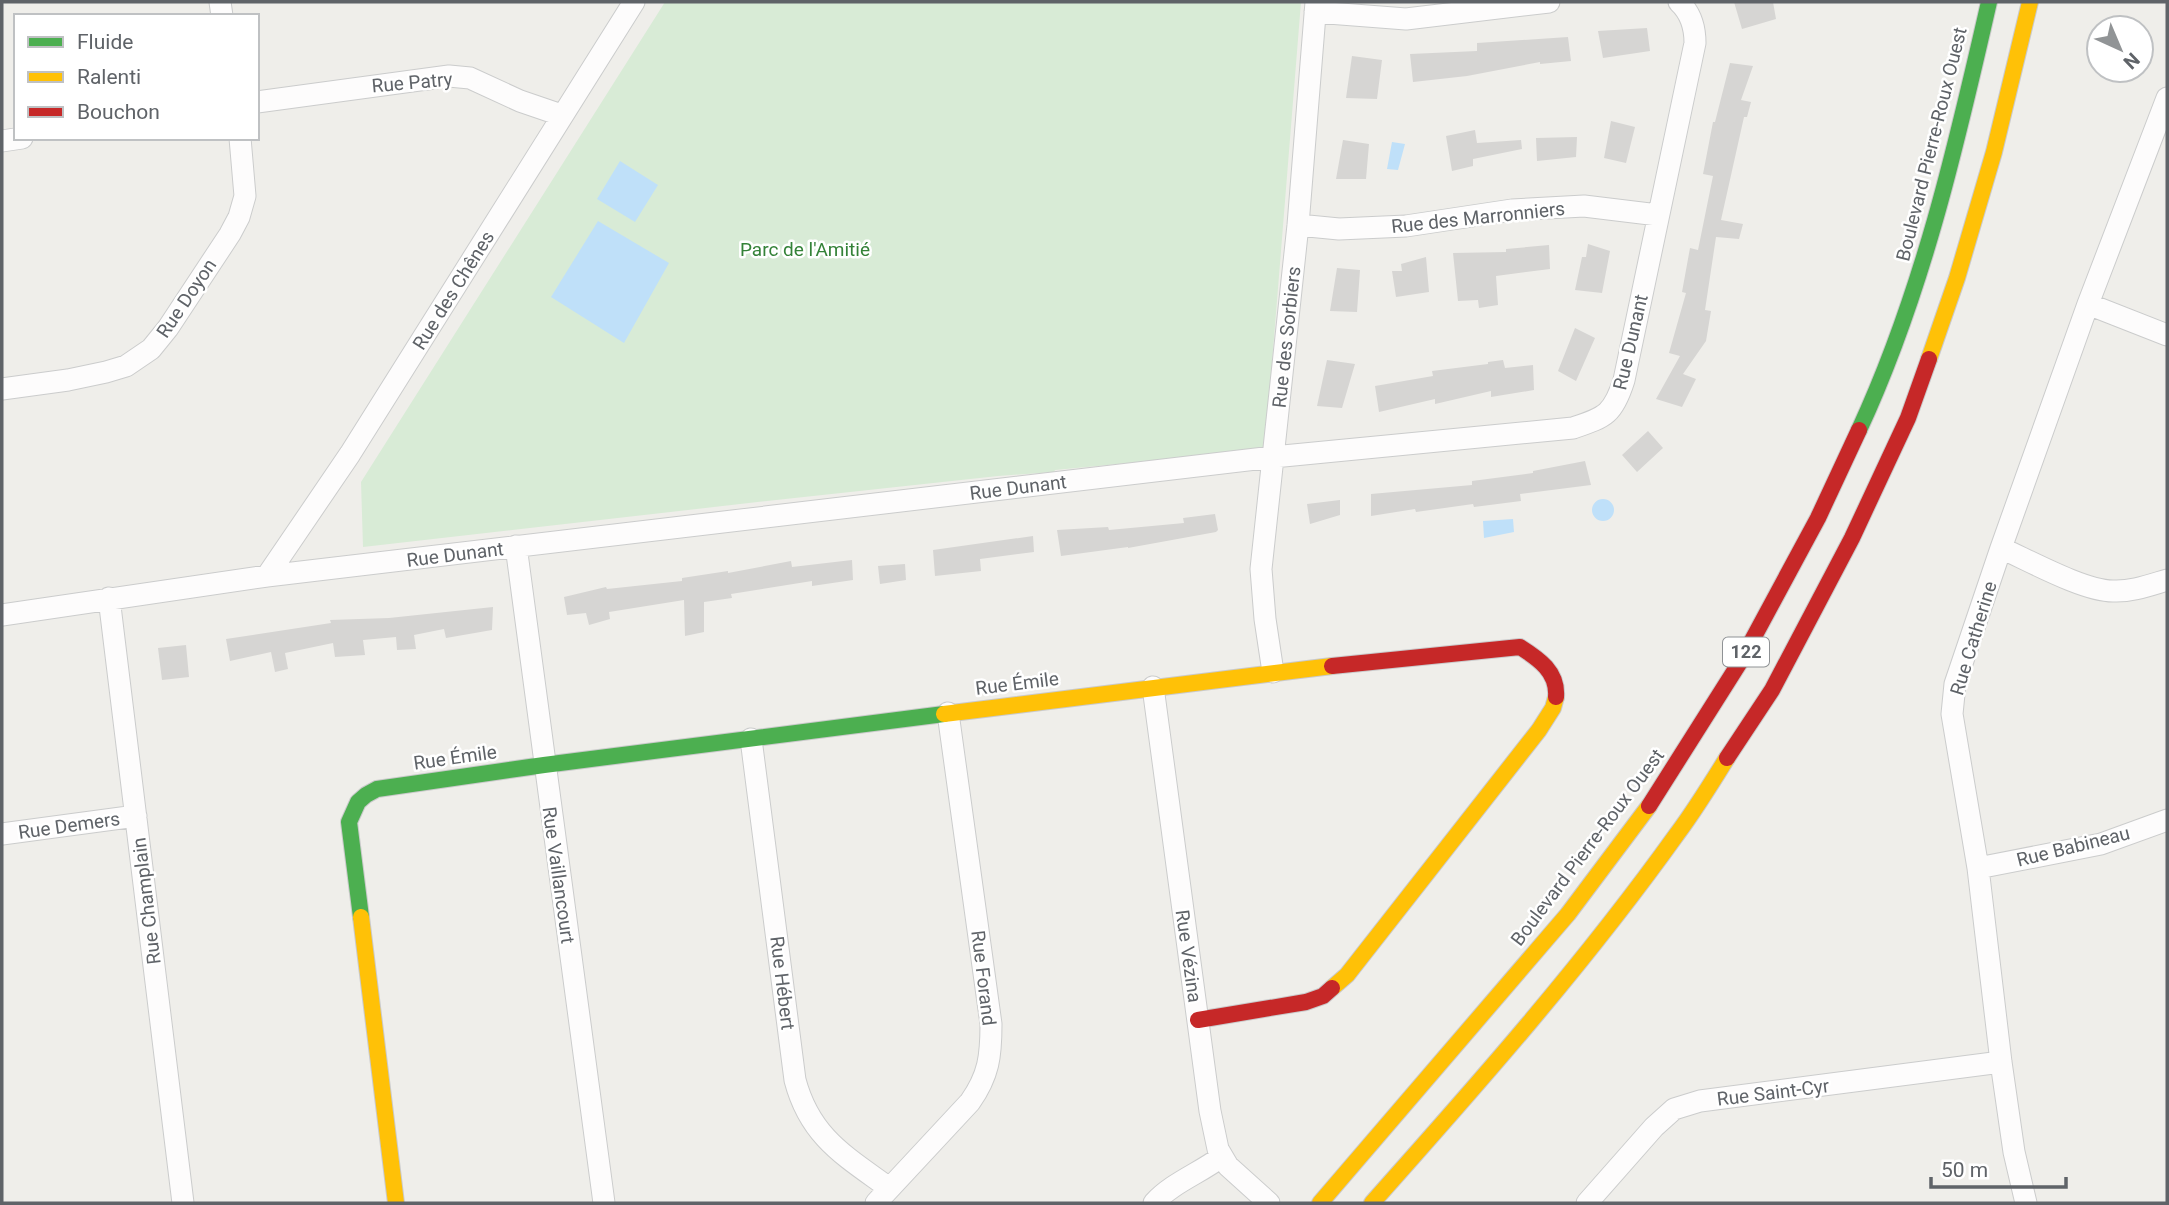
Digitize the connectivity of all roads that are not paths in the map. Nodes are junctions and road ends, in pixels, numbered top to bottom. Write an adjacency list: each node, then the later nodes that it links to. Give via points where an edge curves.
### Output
1 (634, 2): 9 (street, Rue des Chênes)
2 (1549, 2): 6 (street, via 1406,19)
3 (1679, 2): 11 (street, Rue Dunant, via 1695,28 1695,43)
4 (1989, 2): 41 (main road, Boulevard Pierre-Roux Ouest / 122, via 1959,135 1920,272 1870,406 1824,506 1742,659 1655,798 1568,914)
5 (2030, 2): 42 (main road, 122, via 1991,164 1908,418 1852,538 1772,690 1679,832 1601,935)
6 (1316, 7): 12 (street, Rue des Sorbiers)
7 (2167, 98): 13 (street, Rue Catherine)
8 (259, 102): 9 (street, Rue Patry, via 449,76 470,78)
9 (561, 116): 19 (street, Rue des Chênes, via 350,454)
10 (240, 140): 15 (street, Rue Doyon, via 245,196 239,217 151,349 127,366 106,372)
11 (1658, 215): 12 (street, Rue des Marronniers, via 1584,206 1512,210 1406,226 1339,229); 16 (street, Rue Dunant, via 1623,380 1612,407 1601,418 1573,428)
12 (1297, 225): 16 (street, Rue des Sorbiers)
13 (2088, 304): 14 (street); 18 (street, Rue Catherine)
14 (2167, 335)
15 (2, 389)
16 (1273, 457): 17 (street, Rue Dunant); 23 (street, Rue des Sorbiers, via 1261,569)
17 (516, 546): 19 (street, Rue Dunant); 27 (street, Rue Vaillancourt)
18 (2001, 548): 20 (street, via 2092,589 2114,592); 31 (street, Rue Catherine, via 1955,684 1952,714)
19 (267, 576): 21 (street, Rue Dunant)
20 (2167, 580)
21 (109, 598): 22 (street, Rue Dunant); 28 (street, Rue Champlain)
22 (2, 615)
23 (1273, 672): 24 (main road, Rue Émile); 32 (main road, Rue Émile, via 1520,647 1550,670 1556,702 1531,741 1334,988 1291,1006)
24 (1153, 687): 25 (main road, Rue Émile); 32 (street, Rue Vézina)
25 (948, 713): 26 (main road, Rue Émile); 35 (street, Rue Forand, via 991,1024 991,1054 980,1088 970,1102)
26 (751, 739): 27 (main road, Rue Émile); 35 (street, Rue Hébert, via 799,1096 830,1145)
27 (544, 765): 37 (main road, Rue Émile, via 377,789 354,805 349,822); 38 (street, Rue Vaillancourt)
28 (136, 816): 30 (street, Rue Demers); 36 (street, Rue Champlain)
29 (2167, 820): 31 (street, Rue Babineau, via 2101,844)
30 (2, 834)
31 (1978, 868): 33 (street, Rue Catherine)
32 (1198, 1020): 34 (street, Rue Vézina, via 1210,1111)
33 (2001, 1062): 43 (street, Rue Saint-Cyr, via 1700,1101 1674,1109); 44 (street, Rue Catherine)
34 (1222, 1157): 39 (street); 40 (street, Rue Vézina)
35 (883, 1196)
36 (183, 1203)
37 (396, 1203)
38 (604, 1203)
39 (1154, 1203)
40 (1269, 1203)
41 (1320, 1203)
42 (1372, 1203)
43 (1587, 1203)
44 (2026, 1203)

